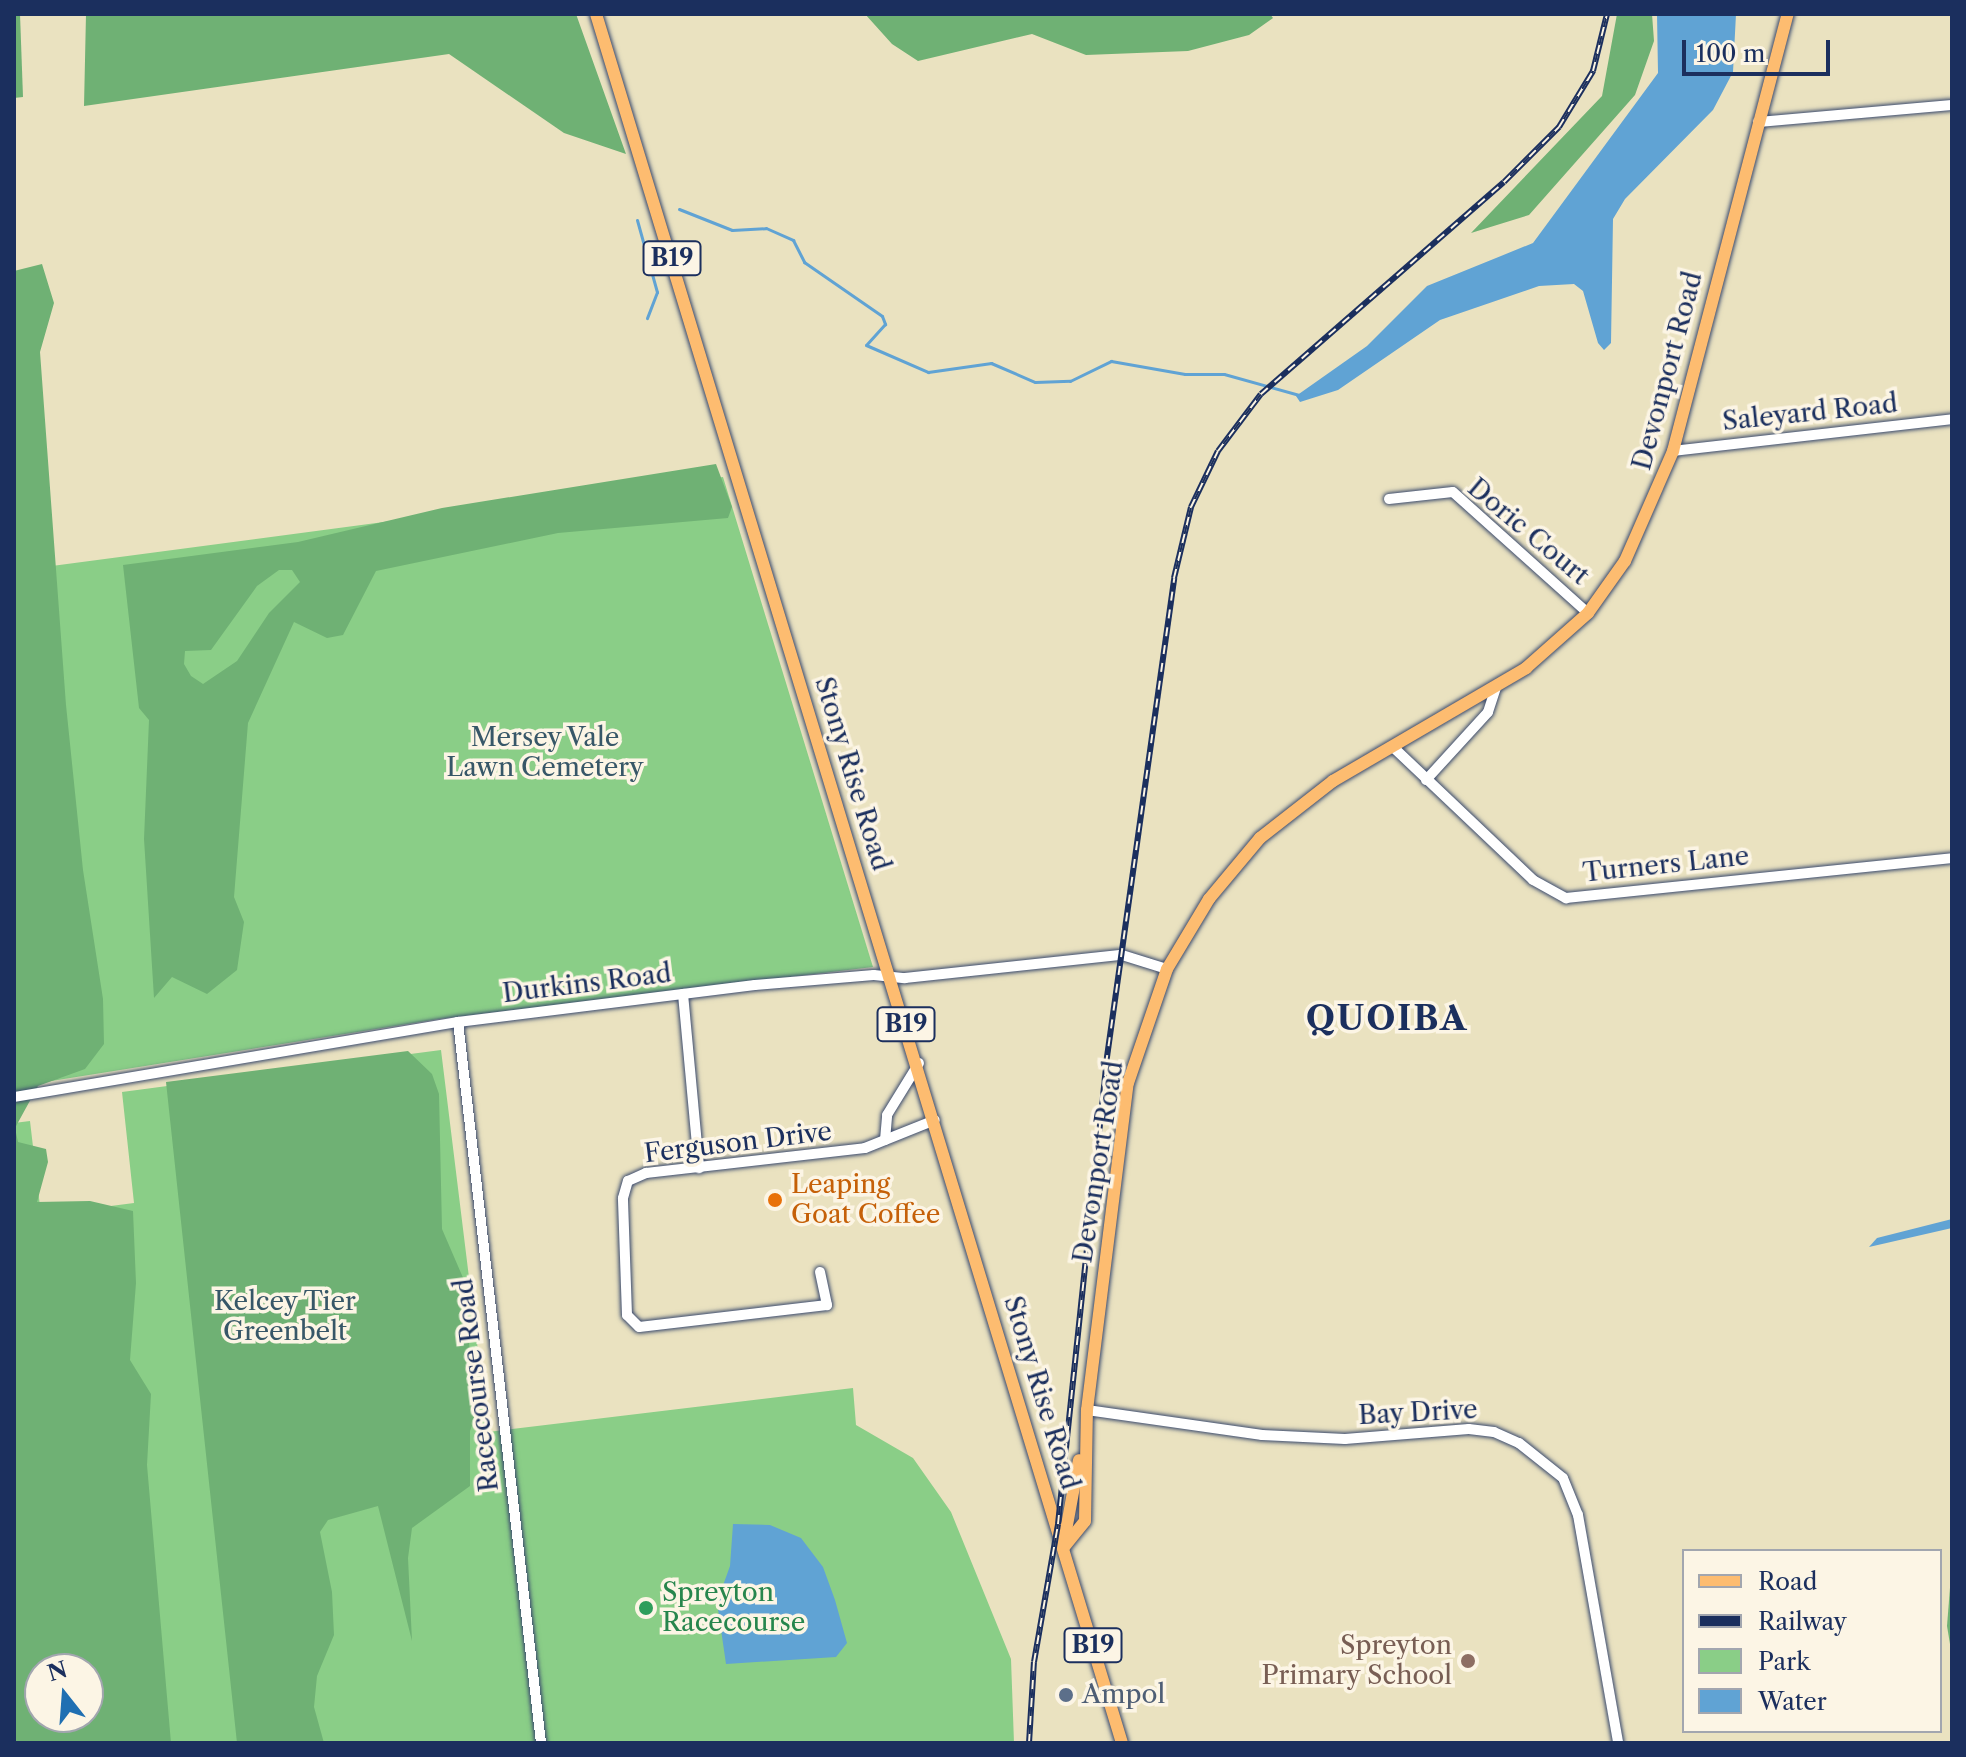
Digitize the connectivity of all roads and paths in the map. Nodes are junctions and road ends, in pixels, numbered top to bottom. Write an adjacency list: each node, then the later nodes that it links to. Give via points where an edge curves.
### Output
1 (596, 14): 14 (main road, Stony Rise Road / B19)
2 (1788, 14): 4 (main road, Devonport Road)
3 (1952, 105): 4 (street)
4 (1758, 122): 6 (main road, Devonport Road)
5 (1952, 419): 6 (street, Saleyard Road)
6 (1673, 451): 8 (main road, Devonport Road, via 1625,561)
7 (1389, 499): 8 (street, Doric Court, via 1453,492)
8 (1588, 613): 9 (main road, Devonport Road)
9 (1497, 685): 10 (main road, Devonport Road); 11 (street, Devonport Road, via 1488,712)
10 (1393, 747): 11 (street, Turners Lane); 13 (main road, Devonport Road, via 1333,781 1260,838 1209,899)
11 (1426, 780): 12 (street, Turners Lane, via 1533,880 1566,898)
12 (1952, 858)
13 (1167, 969): 14 (street, Durkins Road, via 1122,955); 23 (main road, Devonport Road, via 1128,1083)
14 (890, 978): 15 (street, Durkins Road, via 874,975); 17 (main road, Stony Rise Road / B19)
15 (683, 994): 16 (street, Durkins Road); 21 (street)
16 (458, 1022): 18 (street, Durkins Road); 25 (street, Racecourse Road)
17 (919, 1063): 19 (main road, Stony Rise Road / B19); 20 (street, via 887,1115)
18 (14, 1097)
19 (935, 1120): 20 (street, Ferguson Drive); 24 (main road, Stony Rise Road / B19)
20 (885, 1140): 21 (street, Ferguson Drive, via 839,1152)
21 (699, 1168): 22 (street, Ferguson Drive, via 646,1173 628,1181 623,1198 627,1315 639,1327 827,1305)
22 (820, 1272)
23 (1087, 1410): 24 (main road, Devonport Road, via 1085,1521); 27 (street, Bay Drive, via 1262,1435 1345,1439 1469,1429 1519,1443 1563,1478 1578,1515)
24 (1064, 1547): 26 (main road, B19)
25 (541, 1743)
26 (1122, 1743)
27 (1618, 1743)

